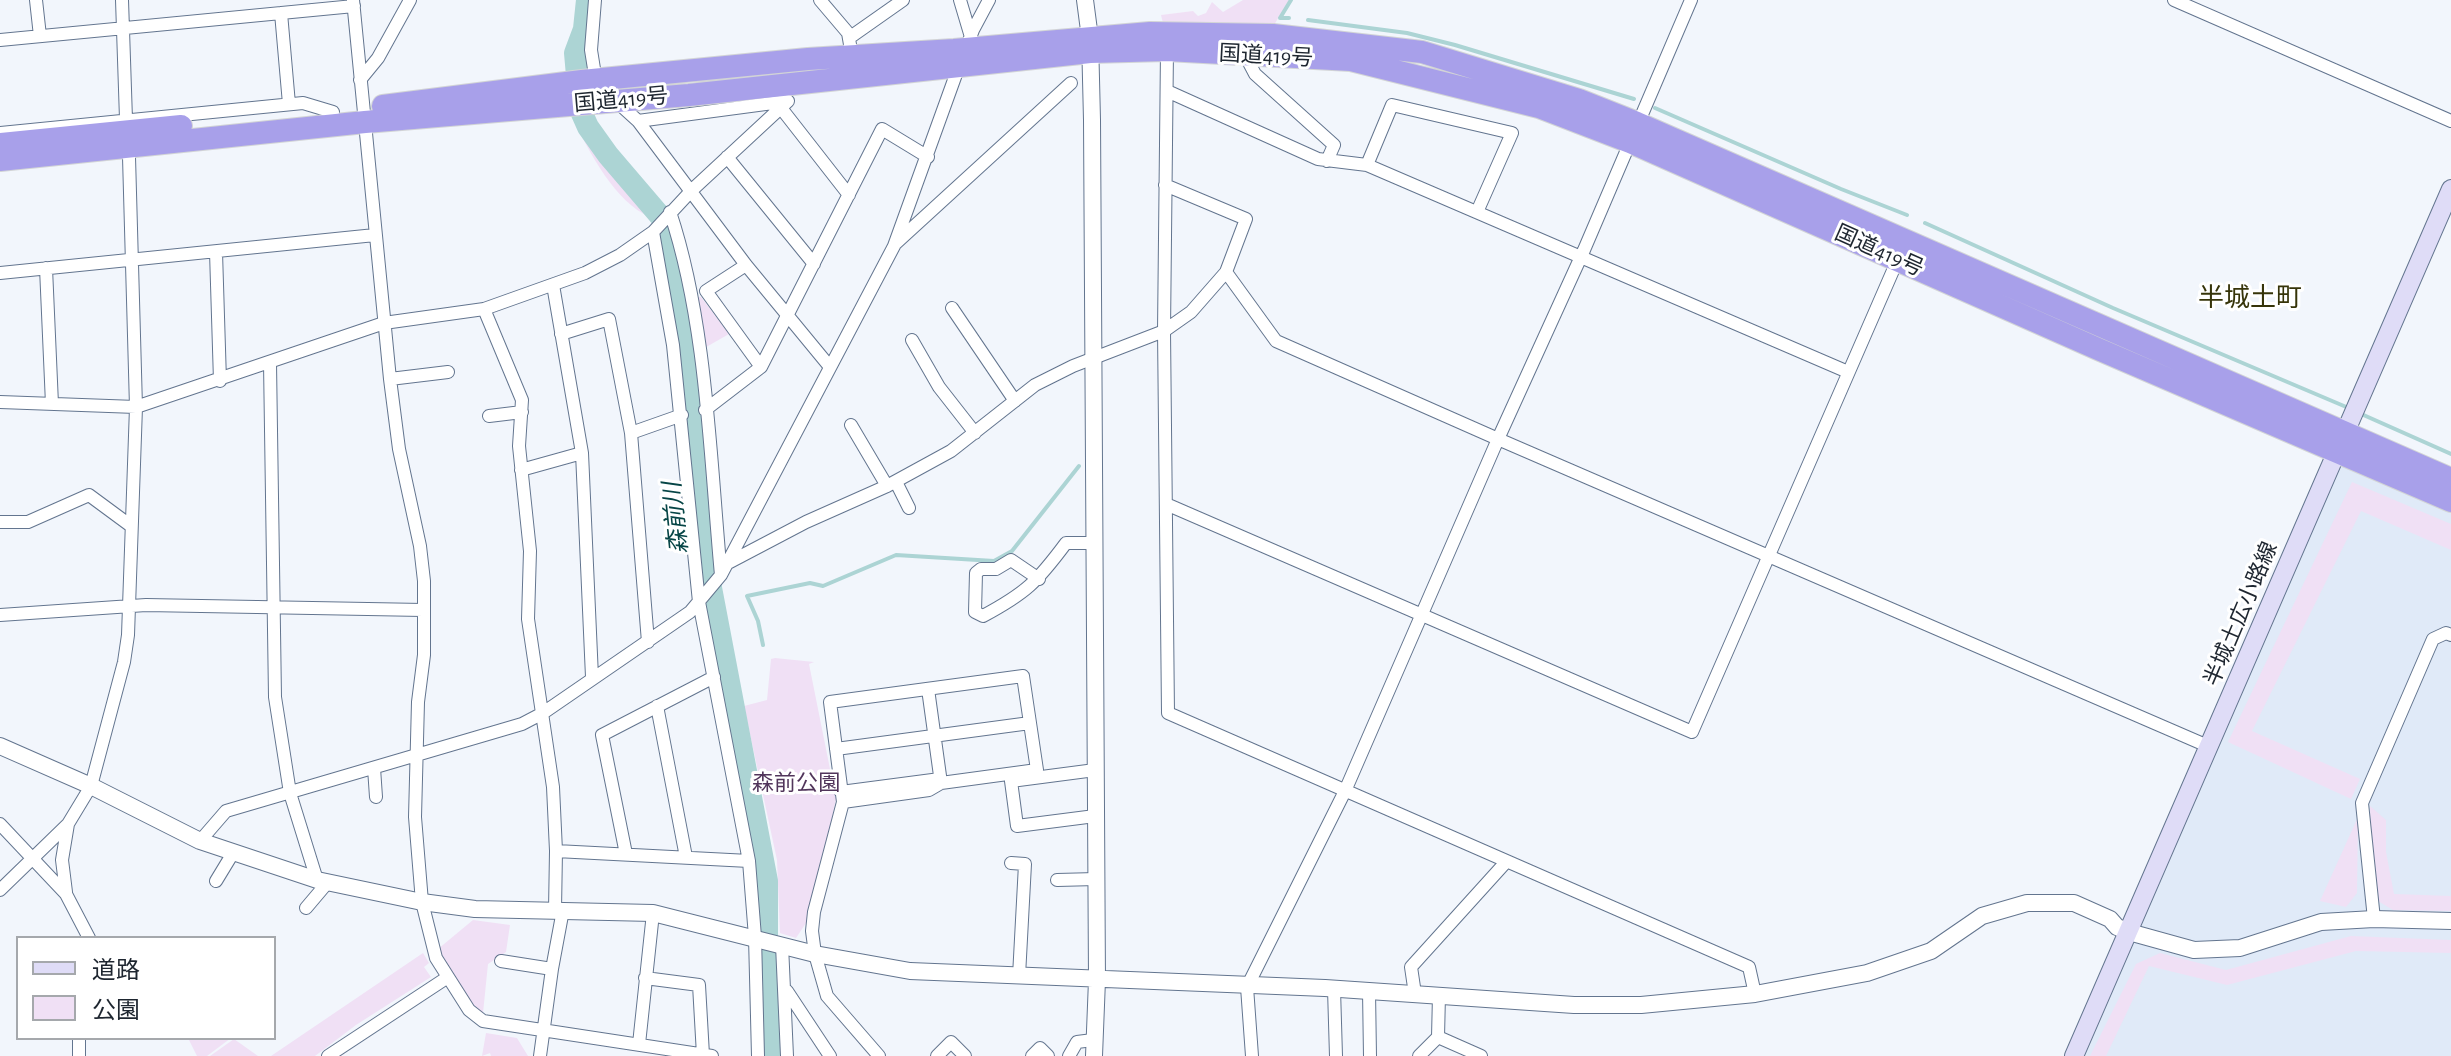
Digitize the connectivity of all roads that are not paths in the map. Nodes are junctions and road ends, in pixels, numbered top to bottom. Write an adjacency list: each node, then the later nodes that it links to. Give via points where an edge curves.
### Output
1 (36, 0): 16 (street)
2 (122, 0): 15 (street)
3 (410, 0): 23 (street)
4 (595, 0): 24 (street, via 591,50)
5 (820, 0): 19 (street, via 848,33)
6 (903, 0): 19 (street)
7 (960, 0): 21 (street)
8 (989, 0): 21 (street)
9 (1085, 0): 18 (street)
10 (1674, 0): 13 (street)
11 (2174, 0): 34 (street)
12 (354, 3): 14 (street); 23 (street)
13 (1689, 3): 36 (street)
14 (272, 9): 15 (street); 28 (street)
15 (123, 29): 16 (street); 31 (street)
16 (40, 36): 17 (street)
17 (0, 40)
18 (1090, 45): 20 (highway, 国道419号); 21 (highway, 国道419号); 36 (highway, 国道419号, via 1150,33 1273,35 1422,52 1579,100); 71 (street)
19 (850, 47): 21 (highway, 国道419号); 24 (highway, 国道419号)
20 (1167, 50): 22 (highway, 国道419号); 26 (street)
21 (965, 51): 27 (highway, 国道419号, via 689,95); 40 (street)
22 (1245, 55): 36 (highway, 国道419号, via 1351,60); 42 (street, via 1255,74 1334,145)
23 (360, 80): 30 (street)
24 (581, 80): 30 (highway, 国道419号)
25 (1071, 83): 53 (street)
26 (1167, 91): 42 (street); 45 (street)
27 (604, 101): 30 (highway, 国道419号); 33 (street)
28 (289, 104): 31 (street); 32 (street, via 303,103)
29 (781, 108): 33 (street, via 788,101); 39 (street); 48 (street)
30 (364, 115): 32 (highway, 国道419号); 52 (street)
31 (126, 119): 35 (street)
32 (333, 119): 37 (highway, 国道419号); 38 (street, via 311,138); 41 (highway, 国道419号)
33 (638, 121): 47 (street)
34 (2451, 121)
35 (0, 133)
36 (1634, 133): 55 (street); 57 (highway, 国道419号); 88 (highway, 国道419号)
37 (0, 144)
38 (129, 157): 44 (street); 56 (street)
39 (727, 157): 47 (street); 58 (street)
40 (928, 157): 48 (street, via 882,129); 53 (street)
41 (0, 160)
42 (1327, 161): 43 (street)
43 (1367, 165): 50 (street); 50 (street, via 1392,105 1512,133)
44 (0, 169)
45 (1165, 185): 61 (street, via 1246,219); 68 (street)
46 (2451, 189): 88 (main road, 半城土広小路線)
47 (692, 190): 49 (street); 59 (street)
48 (849, 195): 58 (street)
49 (670, 212): 51 (street); 83 (street, via 684,253)
50 (1477, 212): 55 (street)
51 (653, 232): 63 (street, via 620,255); 85 (street)
52 (375, 235): 54 (street); 67 (street)
53 (894, 246): 74 (street)
54 (216, 252): 56 (street); 78 (street)
55 (1580, 255): 76 (street); 91 (street)
56 (132, 259): 60 (street); 82 (street)
57 (1898, 259): 76 (street); 88 (highway, 国道419号, via 2098,349)
58 (814, 264): 66 (street)
59 (746, 265): 66 (street); 73 (street, via 706,291)
60 (46, 268): 62 (street); 81 (street)
61 (1226, 272): 68 (street, via 1191,312); 91 (street, via 1276,341)
62 (0, 273)
63 (553, 285): 65 (street); 69 (street)
64 (952, 308): 79 (street)
65 (484, 309): 67 (street); 84 (street, via 522,400)
66 (788, 316): 73 (street); 74 (street)
67 (384, 323): 72 (street); 77 (street)
68 (1164, 331): 71 (street); 97 (street)
69 (561, 334): 89 (street, via 609,319); 92 (street)
70 (912, 340): 90 (street, via 939,387)
71 (1092, 359): 79 (street, via 1035,385); 101 (street)
72 (270, 363): 78 (street); 108 (street)
73 (761, 367): 83 (street)
74 (830, 367): 103 (street)
75 (448, 372): 77 (street)
76 (1848, 372): 102 (street)
77 (390, 379): 109 (street, via 420,546)
78 (220, 381): 82 (street)
79 (1015, 401): 90 (street)
80 (0, 402): 81 (street)
81 (52, 404): 82 (street)
82 (136, 407): 100 (street)
83 (705, 410): 104 (street)
84 (522, 412): 86 (street); 93 (street)
85 (682, 415): 89 (street); 106 (street)
86 (489, 416)
87 (851, 425): 95 (street)
88 (2348, 427): 94 (highway, 国道419号); 96 (highway, 国道419号); 122 (main road, 半城土広小路線)
89 (631, 433): 113 (street)
90 (975, 433): 95 (street)
91 (1498, 439): 102 (street); 111 (street)
92 (582, 453): 93 (street); 114 (street)
93 (521, 470): 118 (street, via 530,551 528,619)
94 (2451, 479)
95 (891, 484): 98 (street); 103 (street)
96 (2451, 501)
97 (1166, 504): 111 (street); 129 (street, via 1168,713)
98 (909, 508)
99 (0, 522): 100 (street, via 28,522 89,495)
100 (131, 526): 107 (street)
101 (1093, 543): 105 (street, via 1066,543); 126 (street)
102 (1769, 557): 111 (street, via 1692,732); 122 (street)
103 (728, 563): 104 (street)
104 (721, 575): 106 (street)
105 (1039, 579): 105 (street, via 983,616 975,612 976,573 981,569 996,569 1011,560)
106 (699, 602): 113 (street); 115 (street)
107 (129, 608): 108 (street); 110 (street); 128 (street, via 124,662)
108 (274, 609): 109 (street); 130 (street, via 275,697)
109 (423, 610): 124 (street)
110 (0, 615)
111 (1422, 615): 129 (street)
112 (2451, 635): 155 (street, via 2433,639 2362,803)
113 (648, 642): 114 (street)
114 (592, 677): 118 (street)
115 (714, 677): 117 (street); 142 (street)
116 (928, 689): 119 (street, via 1023,676); 120 (street); 123 (street, via 830,702)
117 (657, 706): 139 (street, via 602,735); 140 (street)
118 (543, 713): 124 (street); 137 (street)
119 (1030, 723): 120 (street); 127 (street, via 1037,770)
120 (934, 736): 123 (street); 127 (street)
121 (0, 746): 128 (street)
122 (2210, 747): 157 (main road, 半城土広小路線)
123 (836, 749): 132 (street)
124 (418, 755): 125 (street); 151 (street, via 415,817)
125 (374, 768): 130 (street); 131 (street)
126 (1095, 770): 133 (street); 133 (street, via 1011,781 1017,826)
127 (940, 781): 132 (street, via 929,790)
128 (91, 786): 135 (street); 136 (street)
129 (1345, 791): 143 (street); 168 (street)
130 (290, 793): 136 (street, via 226,811); 148 (street)
131 (376, 797)
132 (842, 797): 161 (street, via 814,912)
133 (1095, 816): 145 (street)
134 (0, 824): 141 (street)
135 (68, 824): 141 (street); 150 (street, via 62,860)
136 (200, 841): 138 (street)
137 (556, 851): 139 (street); 153 (street)
138 (233, 853): 147 (street); 148 (street)
139 (626, 854): 140 (street)
140 (686, 857): 142 (street)
141 (31, 858): 149 (street); 150 (street)
142 (749, 861): 159 (street)
143 (1506, 862): 172 (street, via 1411,967); 173 (street, via 1749,967)
144 (1011, 863): 164 (street, via 1025,864)
145 (1096, 879): 146 (street); 167 (street)
146 (1057, 880)
147 (216, 881)
148 (322, 881): 151 (street); 152 (street)
149 (0, 890)
150 (66, 894): 158 (street)
151 (422, 902): 153 (street); 165 (street, via 436,958)
152 (306, 908)
153 (559, 910): 154 (street); 163 (street)
154 (653, 913): 159 (street); 166 (street)
155 (2374, 919): 156 (street); 157 (street, via 2321,922 2240,948 2194,950)
156 (2451, 921)
157 (2129, 932): 173 (street, via 2074,903 2027,903 1982,916 1944,945 1901,963); 199 (main road, 半城土広小路線)
158 (88, 936)
159 (755, 937): 160 (street); 185 (street)
160 (782, 945): 161 (street); 169 (street)
161 (815, 954): 164 (street, via 910,971); 188 (street, via 827,996)
162 (501, 961): 163 (street)
163 (552, 969): 175 (street)
164 (1019, 976): 167 (street)
165 (448, 977): 175 (street, via 477,1018); 182 (street)
166 (645, 978): 178 (street); 181 (street, via 699,985)
167 (1097, 980): 168 (street); 179 (street)
168 (1247, 987): 170 (street); 194 (street)
169 (785, 988): 186 (street); 187 (street)
170 (1334, 989): 171 (street); 195 (street)
171 (1369, 991): 172 (street); 196 (street)
172 (1415, 994): 174 (street)
173 (1755, 994): 174 (street, via 1641,1005)
174 (1439, 995): 176 (street)
175 (543, 1029): 177 (street); 183 (street)
176 (1438, 1037): 197 (street); 198 (street)
177 (616, 1041): 178 (street); 184 (street)
178 (639, 1044): 180 (street)
179 (1094, 1048): 193 (street, via 1077,1042)
180 (674, 1053): 181 (street)
181 (707, 1055)
182 (328, 1056)
183 (540, 1056)
184 (614, 1056)
185 (758, 1056)
186 (787, 1056)
187 (830, 1056)
188 (879, 1056)
189 (937, 1056): 190 (street, via 951,1042)
190 (965, 1056)
191 (1032, 1056): 192 (street, via 1040,1048)
192 (1048, 1056)
193 (1069, 1056)
194 (1252, 1056)
195 (1336, 1056)
196 (1370, 1056)
197 (1419, 1056)
198 (1481, 1056)
199 (2074, 1056)

